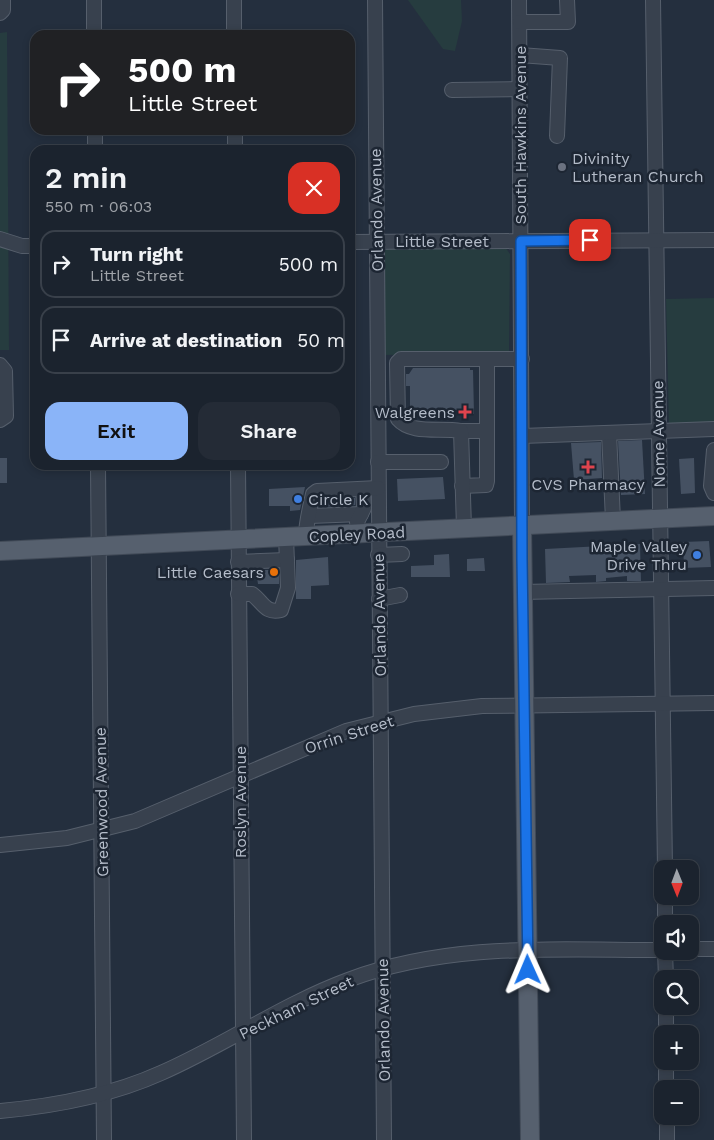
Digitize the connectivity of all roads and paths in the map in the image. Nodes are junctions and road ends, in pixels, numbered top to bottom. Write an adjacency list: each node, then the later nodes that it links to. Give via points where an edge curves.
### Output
1 (3, 0): 8 (street)
2 (94, 0): 10 (street)
3 (234, 0): 11 (street)
4 (375, 0): 21 (street, Orlando Avenue)
5 (520, 0): 9 (street, South Hawkins Avenue)
6 (567, 0): 9 (street, via 568,22)
7 (653, 0): 17 (street, Nome Avenue)
8 (0, 13)
9 (520, 22): 12 (street, South Hawkins Avenue)
10 (94, 30)
11 (234, 30)
12 (520, 54): 13 (street, South Hawkins Avenue); 15 (street, via 560,58)
13 (520, 89): 14 (street); 19 (street, South Hawkins Avenue)
14 (452, 90)
15 (557, 136)
16 (0, 239): 22 (street)
17 (655, 240): 18 (street, Little Street); 19 (street, Little Street); 30 (street, Nome Avenue)
18 (714, 240)
19 (521, 241): 21 (street, Little Street); 24 (street, South Hawkins Avenue)
20 (355, 242): 21 (street, Little Street)
21 (377, 242): 34 (street, Orlando Avenue)
22 (29, 246)
23 (487, 359): 24 (street); 28 (street, via 401,359 397,363 398,419 404,426 409,429); 29 (street)
24 (522, 359): 32 (street, South Hawkins Avenue)
25 (0, 365): 26 (street, via 5,371 6,416)
26 (0, 420)
27 (714, 429): 30 (street)
28 (461, 431): 29 (street); 38 (street)
29 (487, 431): 38 (street, via 486,485)
30 (657, 431): 31 (street); 46 (street, Nome Avenue)
31 (609, 433): 32 (street); 47 (street)
32 (522, 436): 48 (street, South Hawkins Avenue)
33 (714, 450): 41 (street, via 711,486)
34 (378, 462): 35 (street); 39 (street, Orlando Avenue)
35 (441, 462)
36 (98, 470): 56 (street, Greenwood Avenue)
37 (238, 470): 55 (street, Roslyn Avenue)
38 (462, 486): 49 (street)
39 (378, 488): 40 (street); 50 (street, Orlando Avenue)
40 (363, 489): 42 (street, via 364,508); 44 (street, via 317,491 313,494)
41 (714, 492)
42 (361, 514): 43 (street); 51 (street, via 356,525)
43 (333, 515): 44 (street); 52 (street)
44 (310, 516): 53 (street, via 306,522)
45 (714, 516): 46 (main road, Copley Road)
46 (660, 518): 47 (main road, Copley Road); 62 (street, Nome Avenue)
47 (612, 520): 48 (main road, Copley Road)
48 (522, 525): 49 (main road, Copley Road); 64 (main road, South Hawkins Avenue)
49 (464, 528): 50 (main road, Copley Road)
50 (378, 532): 51 (main road, Copley Road); 59 (street, Orlando Avenue)
51 (357, 534): 52 (main road, Copley Road)
52 (334, 535): 53 (main road, Copley Road)
53 (306, 536): 54 (main road, Copley Road)
54 (286, 537): 55 (main road, Copley Road); 60 (street)
55 (238, 540): 56 (main road, Copley Road); 61 (street, Roslyn Avenue)
56 (98, 547): 57 (main road, Copley Road); 73 (street, Greenwood Avenue)
57 (0, 551)
58 (402, 554): 59 (street)
59 (378, 555): 67 (street, Orlando Avenue)
60 (287, 560): 61 (street); 65 (street, via 288,588 282,610 276,612 263,608 252,594)
61 (238, 562): 65 (street, Roslyn Avenue)
62 (661, 588): 63 (street); 64 (street); 69 (street, Nome Avenue)
63 (714, 588)
64 (522, 592): 70 (main road, South Hawkins Avenue)
65 (238, 594): 72 (street, Roslyn Avenue)
66 (400, 595): 67 (street)
67 (379, 599): 71 (street, Orlando Avenue)
68 (714, 703): 69 (street, Orrin Street)
69 (662, 704): 70 (street, Orrin Street); 75 (street, Nome Avenue)
70 (525, 705): 71 (street, Orrin Street, via 467,707); 79 (main road, South Hawkins Avenue)
71 (380, 721): 72 (street, Orrin Street, via 319,741); 80 (street, Orlando Avenue)
72 (240, 776): 73 (street, Orrin Street, via 158,813); 81 (street, Roslyn Avenue)
73 (101, 831): 74 (street, Orrin Street); 82 (street, Greenwood Avenue)
74 (0, 845)
75 (664, 860)
76 (714, 949): 78 (street)
77 (654, 950): 79 (street, Peckham Street)
78 (699, 950)
79 (527, 951): 80 (street, Peckham Street, via 424,958); 88 (main road, South Hawkins Avenue)
80 (384, 968): 81 (street, Peckham Street, via 325,989); 87 (street, Orlando Avenue)
81 (243, 1032): 82 (street, Peckham Street, via 161,1073); 86 (street, Roslyn Avenue)
82 (103, 1094): 83 (street, Peckham Street, via 46,1106); 85 (street, Greenwood Avenue)
83 (0, 1111)
84 (667, 1125): 89 (street)
85 (104, 1140)
86 (244, 1140)
87 (384, 1140)
88 (530, 1140)
89 (666, 1140)

